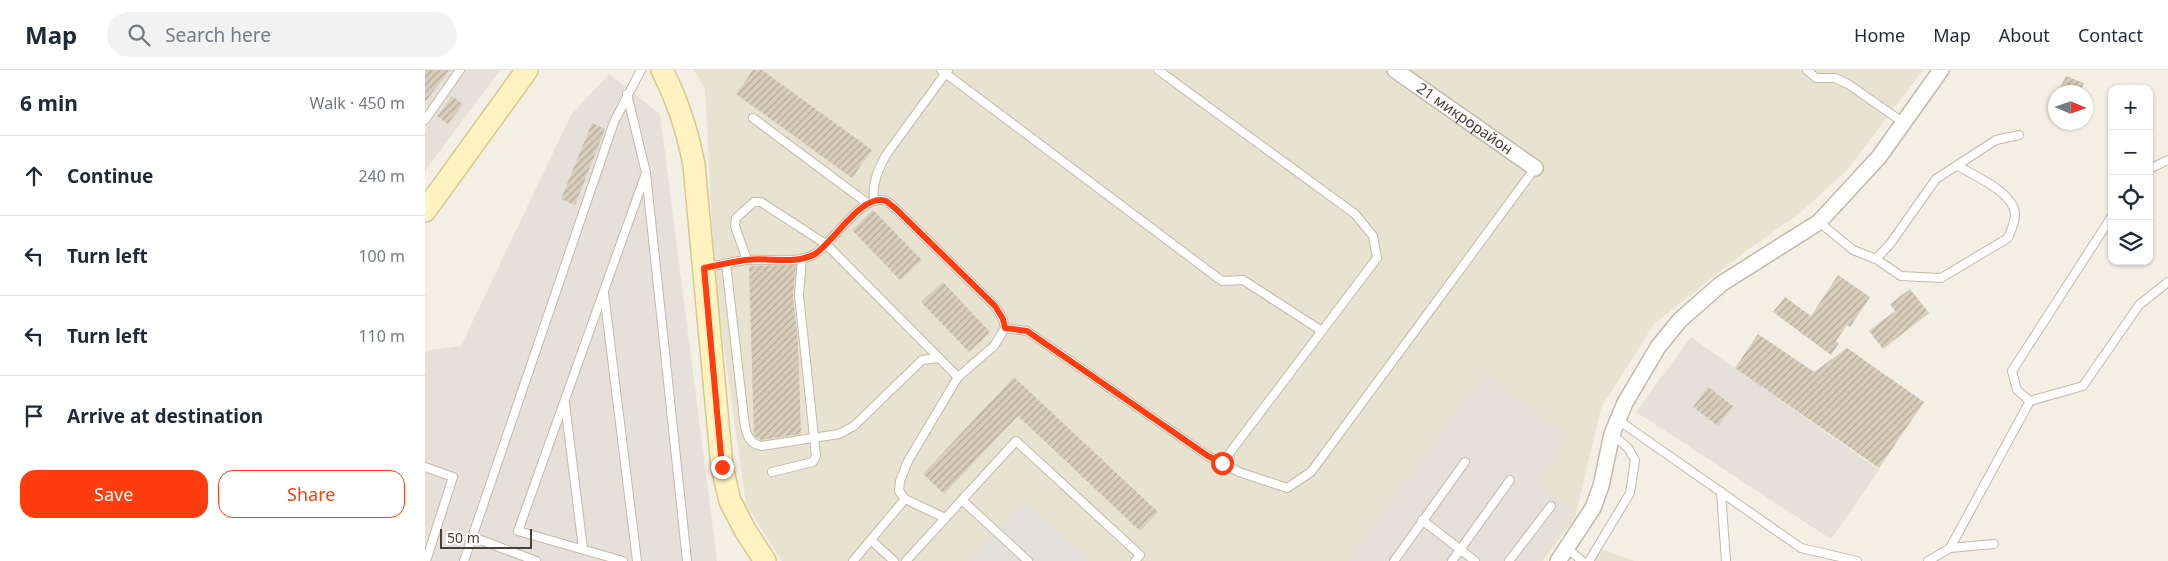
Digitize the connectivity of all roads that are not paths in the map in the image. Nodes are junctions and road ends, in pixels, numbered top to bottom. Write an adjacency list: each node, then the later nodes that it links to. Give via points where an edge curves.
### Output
1 (461, 70): 12 (lane)
2 (527, 70): 21 (street)
3 (641, 70): 10 (lane)
4 (662, 70): 29 (street, via 677,100 687,131 694,165)
5 (1158, 70): 33 (lane, via 1355,214 1373,236 1377,258)
6 (1395, 70): 18 (street, 21 микрорайон)
7 (1807, 70): 13 (lane, via 1816,78 1835,78 1849,84)
8 (1941, 70): 13 (street)
9 (945, 71): 20 (lane, via 886,155 878,169); 33 (lane, via 1222,281 1243,280)
10 (627, 94): 19 (lane); 51 (lane, via 614,122)
11 (753, 118): 20 (lane)
12 (425, 120)
13 (1904, 123): 23 (street, via 1879,157)
14 (2019, 135): 16 (lane, via 1997,140)
15 (2168, 160): 17 (lane)
16 (1958, 166): 26 (lane, via 1936,179); 26 (lane, via 1998,190 2014,205 2015,217 2008,238 1941,278 1901,276)
17 (2153, 167)
18 (1535, 168): 41 (lane, via 1311,472 1287,488)
19 (647, 173): 31 (lane); 63 (lane)
20 (870, 202): 24 (lane); 32 (lane, via 885,201 895,208 995,306)
21 (425, 211)
22 (2109, 220): 37 (lane, via 2012,371 2017,390)
23 (1819, 222): 26 (lane, via 1853,250); 38 (street, via 1721,284 1680,320 1658,347 1625,403)
24 (827, 245): 25 (lane); 27 (lane, via 761,202 754,202 736,218 735,226); 34 (lane)
25 (802, 259): 27 (lane); 39 (lane, via 799,295)
26 (1876, 259)
27 (747, 260): 28 (lane)
28 (726, 264): 29 (lane); 39 (lane, via 748,439 761,446)
29 (704, 268): 64 (street, via 722,467 730,501)
30 (2168, 282): 37 (lane, via 2139,305 2083,386)
31 (604, 291): 36 (lane); 62 (lane)
32 (1005, 328): 35 (lane, via 994,346); 41 (lane, via 1027,331)
33 (1322, 331): 41 (lane)
34 (939, 358): 35 (lane); 39 (lane, via 922,360 853,426 839,434)
35 (958, 377): 46 (lane, via 903,474 899,491)
36 (565, 401): 56 (lane); 56 (lane, via 518,530)
37 (2031, 401): 55 (lane)
38 (1615, 427): 45 (lane); 54 (street, via 1593,508); 76 (lane, via 1635,460 1630,493)
39 (814, 437): 43 (lane, via 813,462)
40 (1465, 462): 50 (lane)
41 (1222, 463)
42 (425, 467): 58 (lane, via 453,477)
43 (772, 472)
44 (1511, 480): 57 (lane)
45 (1721, 492): 77 (lane); 78 (lane, via 1801,548)
46 (905, 499): 49 (lane); 52 (lane)
47 (962, 500): 49 (lane); 68 (lane); 69 (lane, via 1016,441 1140,555)
48 (1551, 506): 73 (lane)
49 (945, 518): 67 (lane)
50 (1422, 520): 57 (lane); 70 (lane)
51 (473, 537): 59 (lane); 60 (lane)
52 (872, 540): 65 (lane); 66 (lane)
53 (1994, 544): 55 (lane)
54 (1567, 548): 74 (street); 75 (lane)
55 (1950, 548): 79 (lane)
56 (583, 549): 61 (lane)
57 (1461, 549): 71 (lane); 72 (lane)
58 (426, 561)
59 (464, 561)
60 (536, 561)
61 (623, 561)
62 (637, 561)
63 (687, 561)
64 (765, 561)
65 (853, 561)
66 (894, 561)
67 (906, 561)
68 (1027, 561)
69 (1135, 561)
70 (1394, 561)
71 (1452, 561)
72 (1475, 561)
73 (1509, 561)
74 (1558, 561)
75 (1582, 561)
76 (1589, 561)
77 (1726, 561)
78 (1857, 561)
79 (1928, 561)

